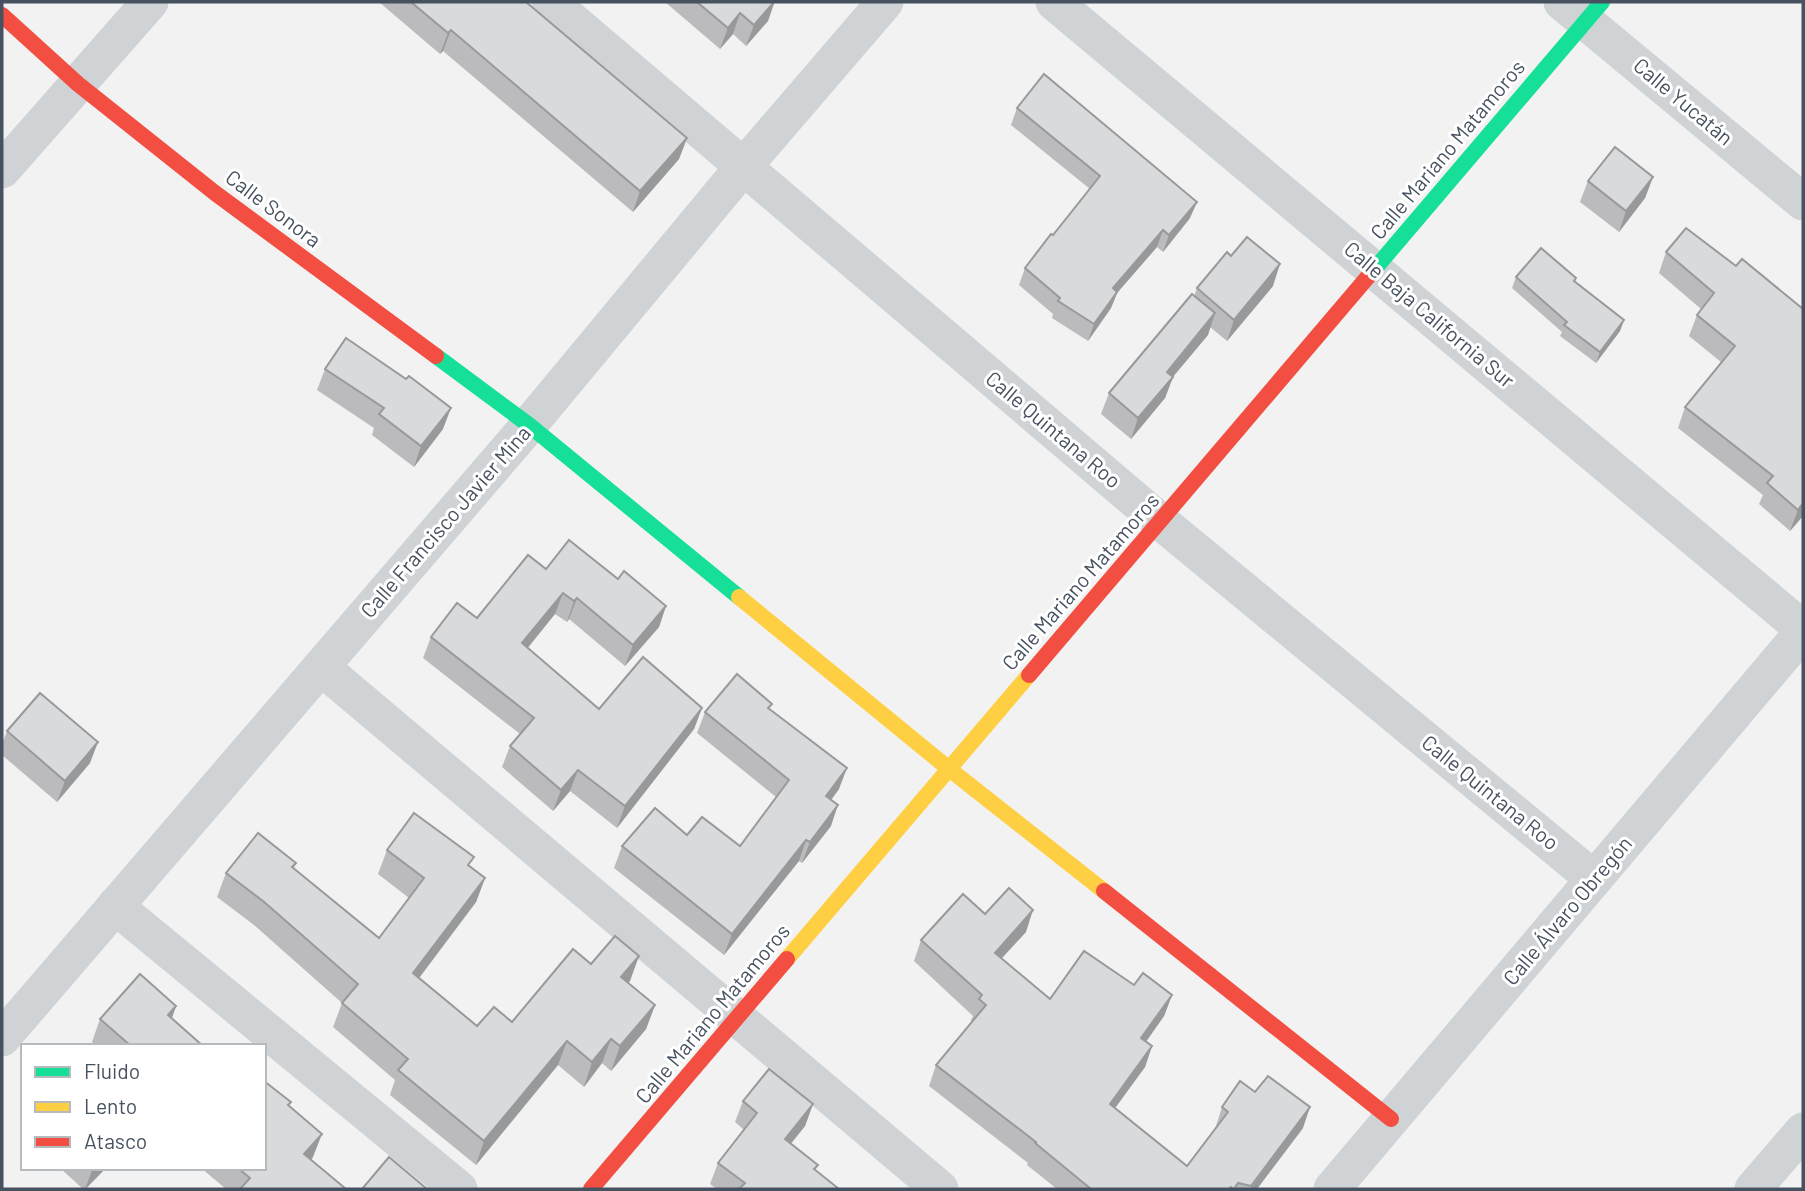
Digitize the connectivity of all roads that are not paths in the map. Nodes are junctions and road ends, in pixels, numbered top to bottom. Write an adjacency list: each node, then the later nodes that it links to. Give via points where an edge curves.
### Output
1 (150, 2): 7 (street)
2 (550, 2): 8 (street, Calle Quintana Roo)
3 (885, 2): 8 (street, Calle Francisco Javier Mina)
4 (1054, 2): 11 (street, Calle Baja California Sur)
5 (1583, 8): 10 (street, Calle Yucatán); 11 (street, Calle Mariano Matamoros)
6 (2, 15): 7 (street, Calle Sonora)
7 (78, 84): 9 (street); 12 (street, Calle Sonora, via 215,193)
8 (744, 166): 12 (street, Calle Francisco Javier Mina); 13 (street, Calle Quintana Roo)
9 (2, 170)
10 (1803, 202)
11 (1373, 269): 13 (street, Calle Mariano Matamoros); 14 (street, Calle Baja California Sur)
12 (529, 425): 15 (street, Calle Francisco Javier Mina); 16 (street, Calle Sonora)
13 (1161, 522): 16 (street, Calle Mariano Matamoros); 17 (street, Calle Quintana Roo)
14 (1803, 630): 17 (street, Calle Álvaro Obregón)
15 (321, 667): 18 (street, Calle Francisco Javier Mina); 19 (street)
16 (948, 768): 19 (street, Calle Mariano Matamoros); 21 (street, Calle Sonora)
17 (1594, 879): 21 (street, Calle Álvaro Obregón)
18 (115, 906): 20 (street, Calle Francisco Javier Mina); 23 (street)
19 (737, 1018): 24 (street, Calle Mariano Matamoros); 25 (street)
20 (2, 1038)
21 (1391, 1119): 26 (street, Calle Álvaro Obregón)
22 (1803, 1131): 27 (street)
23 (459, 1189)
24 (591, 1189)
25 (940, 1189)
26 (1332, 1189)
27 (1753, 1189)

